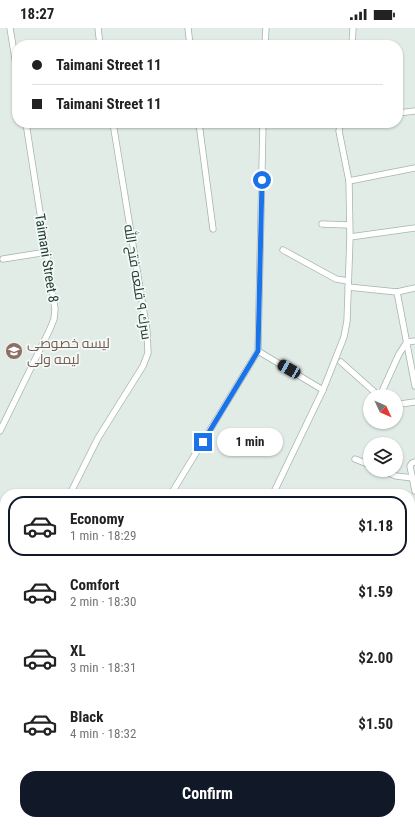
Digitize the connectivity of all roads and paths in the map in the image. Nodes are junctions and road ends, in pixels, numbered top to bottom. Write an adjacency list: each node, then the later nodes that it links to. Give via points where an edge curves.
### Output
1 (10, 28): 6 (street)
2 (98, 28): 7 (street)
3 (188, 28): 8 (street)
4 (266, 28): 9 (street)
5 (353, 28): 10 (street)
6 (12, 40)
7 (99, 40)
8 (189, 40)
9 (265, 40)
10 (352, 40)
11 (415, 110): 12 (street)
12 (403, 112)
13 (27, 128): 26 (street, Taimani Street 8)
14 (114, 128): 47 (street, سرك ٩ قلعه فتح الله, via 147,331 148,353 140,373 98,438)
15 (200, 128): 23 (street)
16 (263, 128): 33 (street)
17 (340, 128): 19 (street)
18 (415, 168): 19 (street)
19 (348, 181): 21 (street)
20 (322, 224): 21 (street)
21 (349, 225): 24 (street)
22 (415, 228): 24 (street)
23 (213, 229)
24 (350, 237): 28 (street)
25 (283, 250): 28 (street)
26 (47, 252): 27 (street); 41 (street, Taimani Street 8, via 55,309 54,319)
27 (3, 259)
28 (348, 284): 30 (street); 38 (street, via 344,337)
29 (415, 288): 30 (street)
30 (397, 292): 32 (street)
31 (415, 341): 32 (street)
32 (407, 342): 35 (street); 37 (street)
33 (258, 351): 38 (street); 48 (street)
34 (341, 362): 36 (street)
35 (415, 386)
36 (372, 389)
37 (383, 389)
38 (323, 390): 49 (street)
39 (415, 402): 40 (street)
40 (403, 404)
41 (0, 431)
42 (356, 459): 43 (street)
43 (363, 462)
44 (415, 462): 46 (street, via 410,466)
45 (403, 477): 46 (street)
46 (412, 478): 50 (street)
47 (72, 489)
48 (174, 489)
49 (275, 489)
50 (415, 489)

